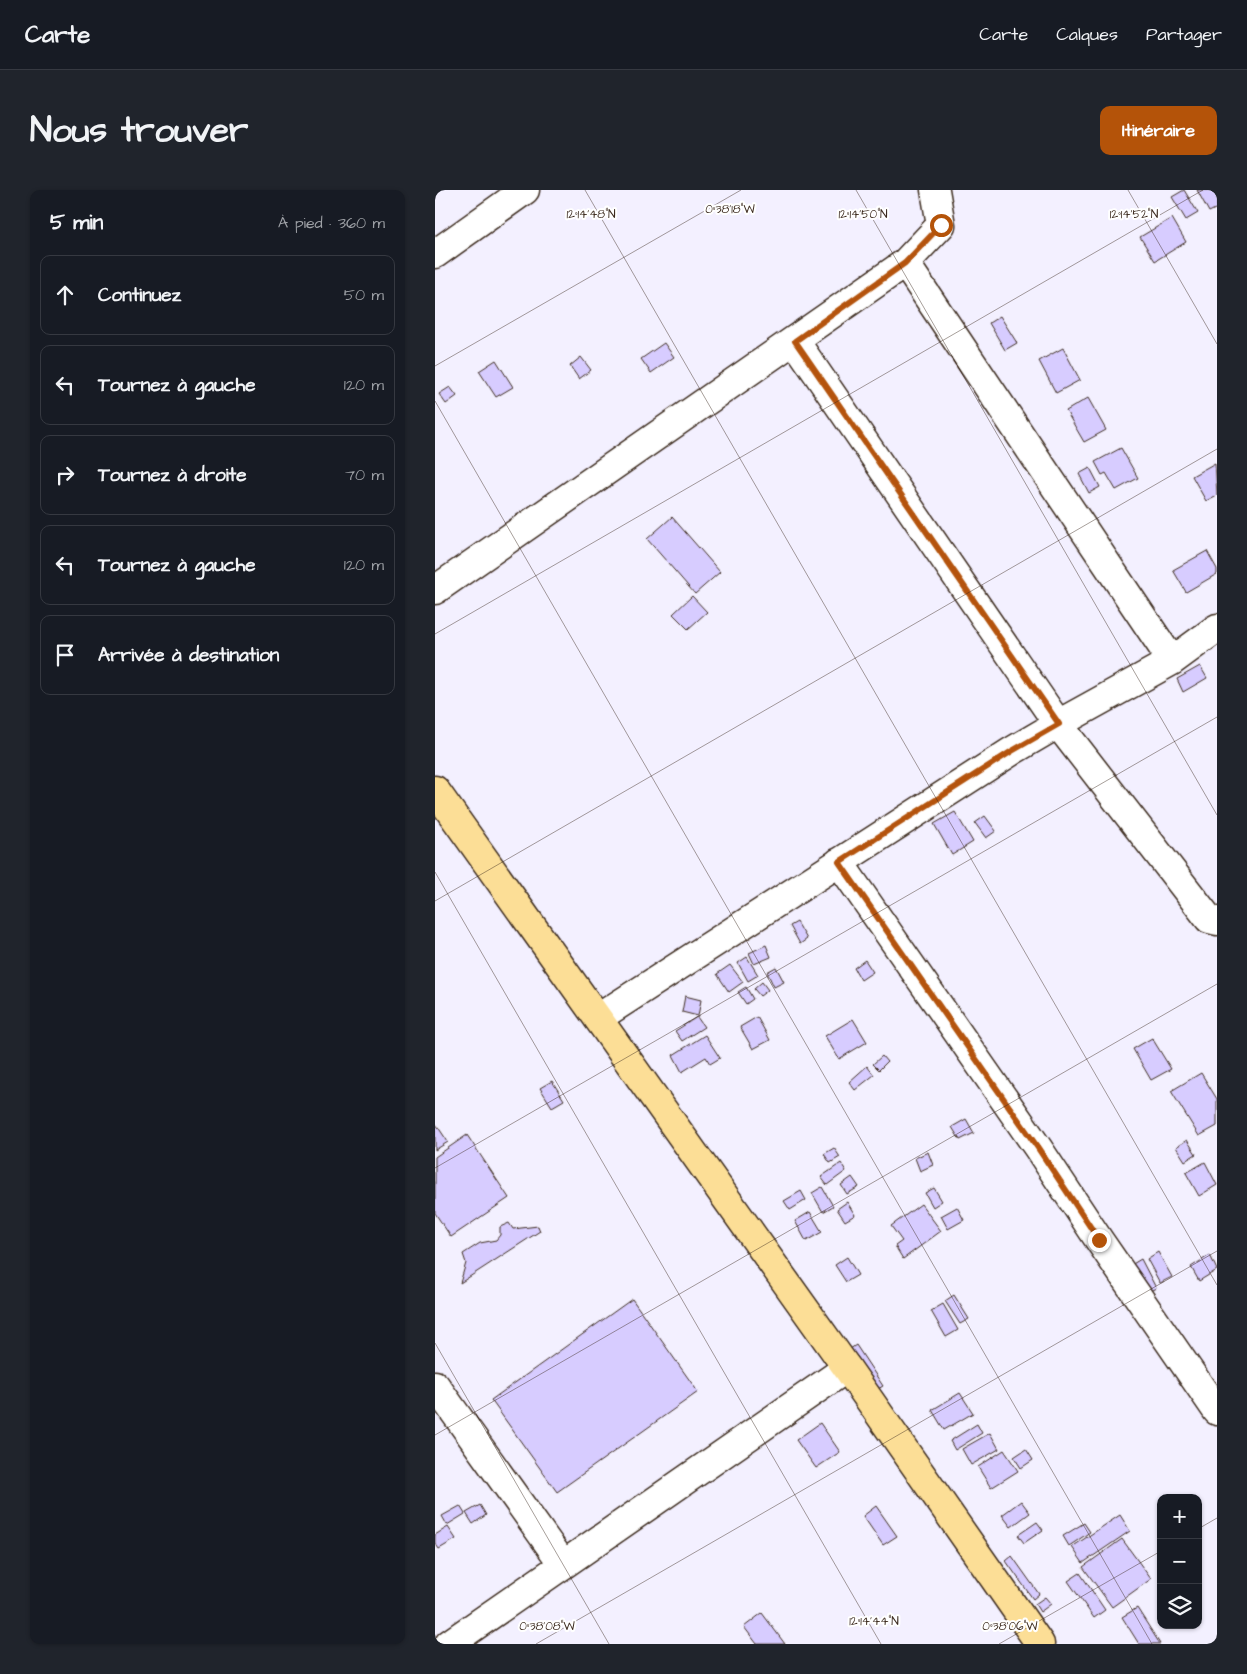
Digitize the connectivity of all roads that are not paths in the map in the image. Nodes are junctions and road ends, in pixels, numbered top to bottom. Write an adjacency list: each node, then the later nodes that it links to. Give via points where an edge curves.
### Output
1 (525, 190): 3 (street)
2 (935, 190): 4 (street, via 941,225)
3 (435, 254)
4 (905, 263): 5 (street); 8 (street)
5 (795, 341): 6 (street); 9 (street)
6 (435, 590)
7 (1217, 628): 8 (street)
8 (1172, 661): 9 (street)
9 (1059, 724): 11 (street); 12 (street, via 1209,919)
10 (435, 790): 13 (highway)
11 (839, 862): 13 (street); 16 (street)
12 (1217, 921)
13 (598, 1018): 14 (highway)
14 (847, 1368): 17 (street); 19 (highway)
15 (435, 1384): 17 (street)
16 (1217, 1411)
17 (563, 1564): 18 (street)
18 (449, 1644)
19 (1039, 1644)

